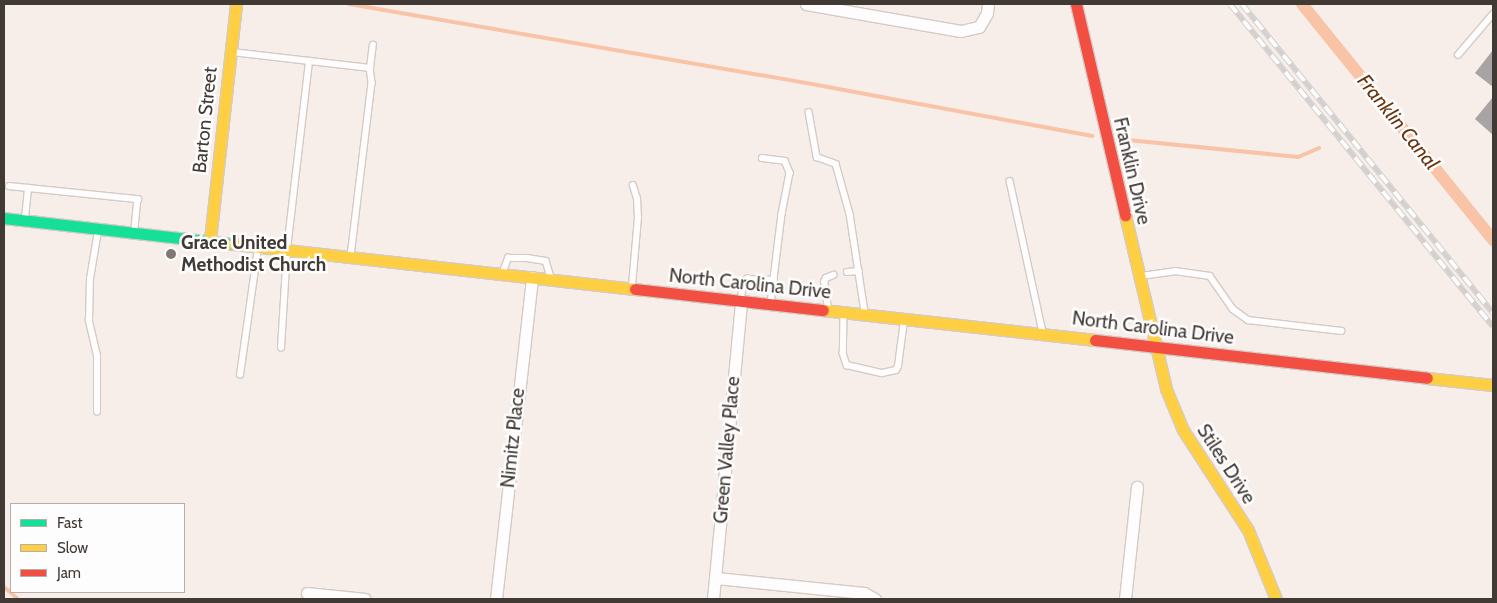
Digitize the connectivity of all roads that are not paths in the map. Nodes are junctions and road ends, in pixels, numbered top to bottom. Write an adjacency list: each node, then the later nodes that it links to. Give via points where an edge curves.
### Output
1 (236, 4): 7 (main road, Barton Street)
2 (810, 4): 3 (street, via 961,30 979,27)
3 (988, 4)
4 (1076, 4): 29 (main road, Franklin Drive)
5 (1493, 14): 8 (lane)
6 (372, 45): 10 (lane)
7 (230, 51): 9 (lane); 21 (main road, Barton Street)
8 (1458, 55)
9 (309, 61): 10 (lane); 23 (lane)
10 (370, 68): 24 (lane, via 372,82)
11 (809, 112): 25 (lane, via 817,157 836,164 850,214)
12 (762, 158): 32 (lane, via 785,161 790,173)
13 (1010, 181): 41 (lane)
14 (9, 186): 16 (lane)
15 (633, 186): 33 (lane, via 638,218)
16 (28, 188): 18 (lane); 20 (lane, via 138,199)
17 (4, 218): 18 (main road, North Carolina Drive)
18 (25, 220): 19 (main road, North Carolina Drive)
19 (98, 229): 20 (main road, North Carolina Drive); 46 (lane, via 90,279 89,320 97,356)
20 (135, 232): 21 (main road, North Carolina Drive)
21 (210, 240): 22 (main road, North Carolina Drive)
22 (259, 246): 23 (main road, North Carolina Drive); 44 (lane)
23 (287, 249): 24 (main road, North Carolina Drive); 43 (lane)
24 (351, 257): 27 (main road, North Carolina Drive)
25 (859, 271): 26 (lane); 38 (lane)
26 (848, 272)
27 (502, 273): 30 (main road, North Carolina Drive); 31 (lane, via 508,258 527,258 546,261)
28 (832, 275): 36 (lane, via 824,282)
29 (1138, 276): 40 (lane, via 1175,270 1210,276 1233,309 1248,320); 42 (main road, Franklin Drive)
30 (532, 277): 31 (main road, North Carolina Drive); 51 (street, Nimitz Place)
31 (552, 279): 33 (main road, North Carolina Drive)
32 (774, 280): 34 (lane, via 747,279 743,284); 35 (lane)
33 (632, 288): 34 (main road, North Carolina Drive)
34 (741, 301): 35 (main road, North Carolina Drive); 48 (street, Green Valley Place)
35 (771, 303): 36 (main road, North Carolina Drive)
36 (828, 309): 37 (main road, North Carolina Drive)
37 (844, 312): 38 (main road, North Carolina Drive); 39 (lane, via 843,346 847,365 882,373 896,370 898,366)
38 (865, 314): 39 (main road, North Carolina Drive)
39 (904, 319): 41 (main road, North Carolina Drive)
40 (1341, 331)
41 (1043, 334): 42 (main road, North Carolina Drive)
42 (1154, 346): 45 (main road, North Carolina Drive); 55 (main road, Stiles Drive, via 1175,415 1248,530)
43 (281, 348)
44 (240, 374)
45 (1493, 386)
46 (97, 412)
47 (1138, 486): 54 (street)
48 (716, 578): 52 (street, Green Valley Place); 53 (street, via 864,593)
49 (307, 593): 50 (street)
50 (365, 599)
51 (496, 599)
52 (713, 599)
53 (876, 599)
54 (1126, 599)
55 (1276, 599)

